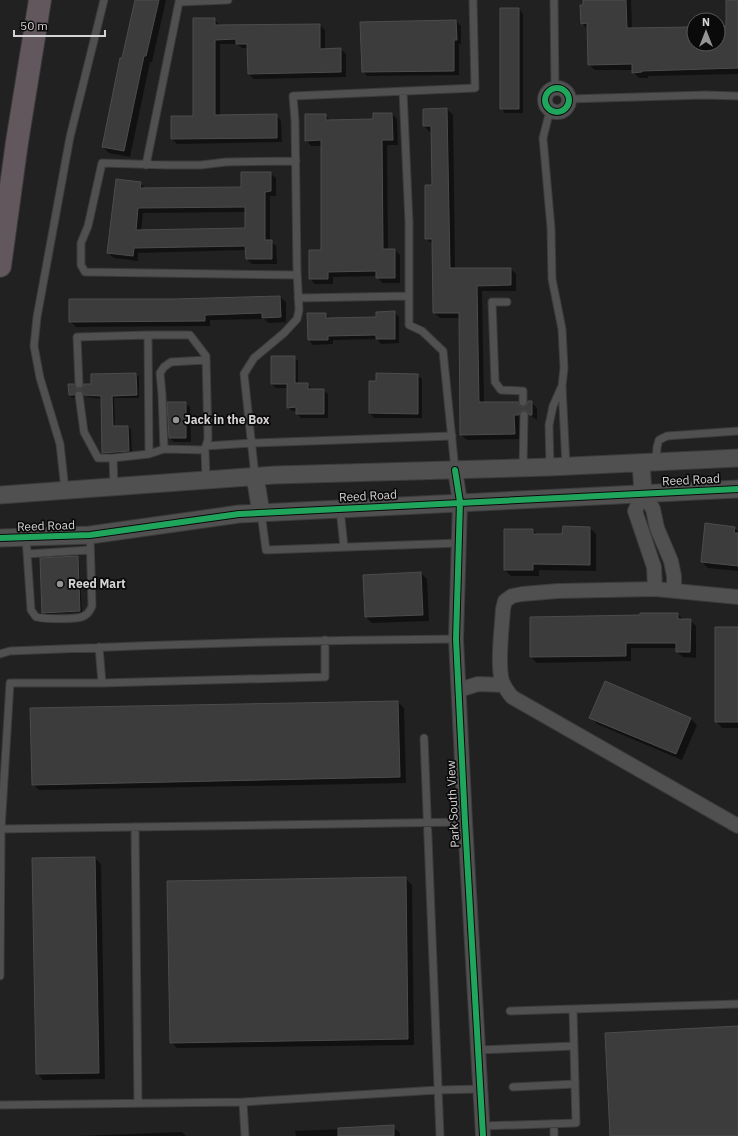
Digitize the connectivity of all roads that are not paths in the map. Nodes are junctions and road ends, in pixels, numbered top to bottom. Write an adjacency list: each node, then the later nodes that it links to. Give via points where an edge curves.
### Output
1 (40, 0): 13 (highway)
2 (104, 0): 41 (lane, via 70,137 34,346 40,378 60,444)
3 (228, 0): 12 (lane, via 179,2)
4 (473, 0): 7 (lane, via 475,88)
5 (554, 0): 6 (lane)
6 (555, 89): 9 (street, via 565,92); 10 (street, via 548,92 545,99 546,106)
7 (403, 91): 11 (lane, via 293,96); 15 (lane)
8 (738, 96): 9 (lane)
9 (568, 99): 10 (street, via 564,110)
10 (552, 111): 21 (lane, via 543,138 551,228 552,279 562,329)
11 (296, 161): 12 (lane); 14 (lane)
12 (146, 165): 14 (lane, via 102,163 88,226 81,243 81,265 85,272)
13 (0, 266)
14 (297, 275): 16 (lane)
15 (409, 296): 16 (lane); 26 (lane, via 409,325 422,331 443,351)
16 (298, 298): 27 (lane, via 297,319 254,358 244,374)
17 (507, 302): 23 (lane, via 492,302 496,382 501,390 523,391)
18 (148, 335): 19 (lane, via 190,335 206,356); 20 (lane, via 77,338); 30 (lane)
19 (206, 360): 28 (lane); 29 (lane, via 171,362 160,373)
20 (79, 384)
21 (562, 386): 34 (lane); 34 (lane, via 553,406 549,425)
22 (79, 395): 31 (lane, via 84,432 98,458)
23 (523, 402)
24 (524, 415): 35 (lane)
25 (738, 431): 33 (lane, via 667,436 659,440)
26 (452, 436): 27 (lane); 36 (lane)
27 (252, 443): 28 (lane); 37 (lane)
28 (206, 448): 29 (lane); 38 (lane)
29 (164, 450): 30 (lane)
30 (150, 454): 31 (lane)
31 (113, 458): 39 (lane)
32 (738, 458): 33 (street, Reed Road)
33 (649, 463): 34 (street, Reed Road); 42 (street)
34 (558, 466): 35 (street, Reed Road)
35 (523, 468): 36 (street, Reed Road)
36 (455, 470): 37 (street, Reed Road); 44 (street, Park South View)
37 (255, 476): 38 (street, Reed Road); 46 (street)
38 (206, 480): 39 (street, Reed Road)
39 (114, 487): 41 (street, Reed Road)
40 (738, 489): 42 (street, Reed Road)
41 (65, 490): 43 (street, Reed Road)
42 (644, 493): 44 (street, Reed Road); 53 (street, via 635,511 654,567); 54 (street, via 653,508 657,528 671,560)
43 (0, 495)
44 (460, 502): 45 (street, Reed Road); 50 (street, Park South View)
45 (340, 509): 46 (street, Reed Road); 51 (lane)
46 (261, 513): 49 (street, Reed Road, via 239,514); 51 (lane, via 266,550)
47 (26, 537): 48 (street, Reed Road); 49 (street, Reed Road); 52 (lane)
48 (0, 538)
49 (90, 543): 52 (lane); 52 (lane, via 92,606 88,614 82,618 36,617 31,610)
50 (459, 543): 51 (lane); 56 (street, Park South View)
51 (344, 547)
52 (27, 554)
53 (655, 589): 54 (street); 61 (street, via 558,590 512,596 505,601 502,609 500,669)
54 (674, 590): 55 (street)
55 (738, 596)
56 (456, 639): 57 (lane); 62 (street, Park South View)
57 (326, 640): 58 (lane); 60 (lane, via 326,677)
58 (99, 647): 59 (lane, via 10,651); 60 (lane)
59 (0, 654)
60 (102, 683): 68 (lane, via 10,683)
61 (504, 685): 62 (street, via 478,684); 66 (street, via 512,697)
62 (459, 690): 64 (street, Park South View)
63 (424, 738): 65 (lane)
64 (465, 822): 65 (lane); 74 (street, Park South View)
65 (428, 824): 67 (lane); 78 (lane)
66 (738, 826)
67 (135, 827): 68 (lane); 80 (lane)
68 (1, 829): 69 (lane)
69 (0, 976)
70 (738, 1004): 71 (lane)
71 (573, 1009): 72 (lane); 73 (lane)
72 (510, 1011)
73 (574, 1046): 74 (lane); 75 (lane)
74 (478, 1050): 77 (street, Park South View)
75 (575, 1084): 76 (lane); 82 (lane, via 576,1123)
76 (512, 1087)
77 (481, 1089): 78 (lane); 83 (street, Park South View)
78 (438, 1090): 79 (lane); 85 (lane)
79 (244, 1102): 80 (lane); 84 (lane)
80 (138, 1103): 81 (lane)
81 (0, 1105)
82 (554, 1124): 83 (lane); 86 (lane)
83 (483, 1131)
84 (245, 1136)
85 (440, 1136)
86 (554, 1136)

